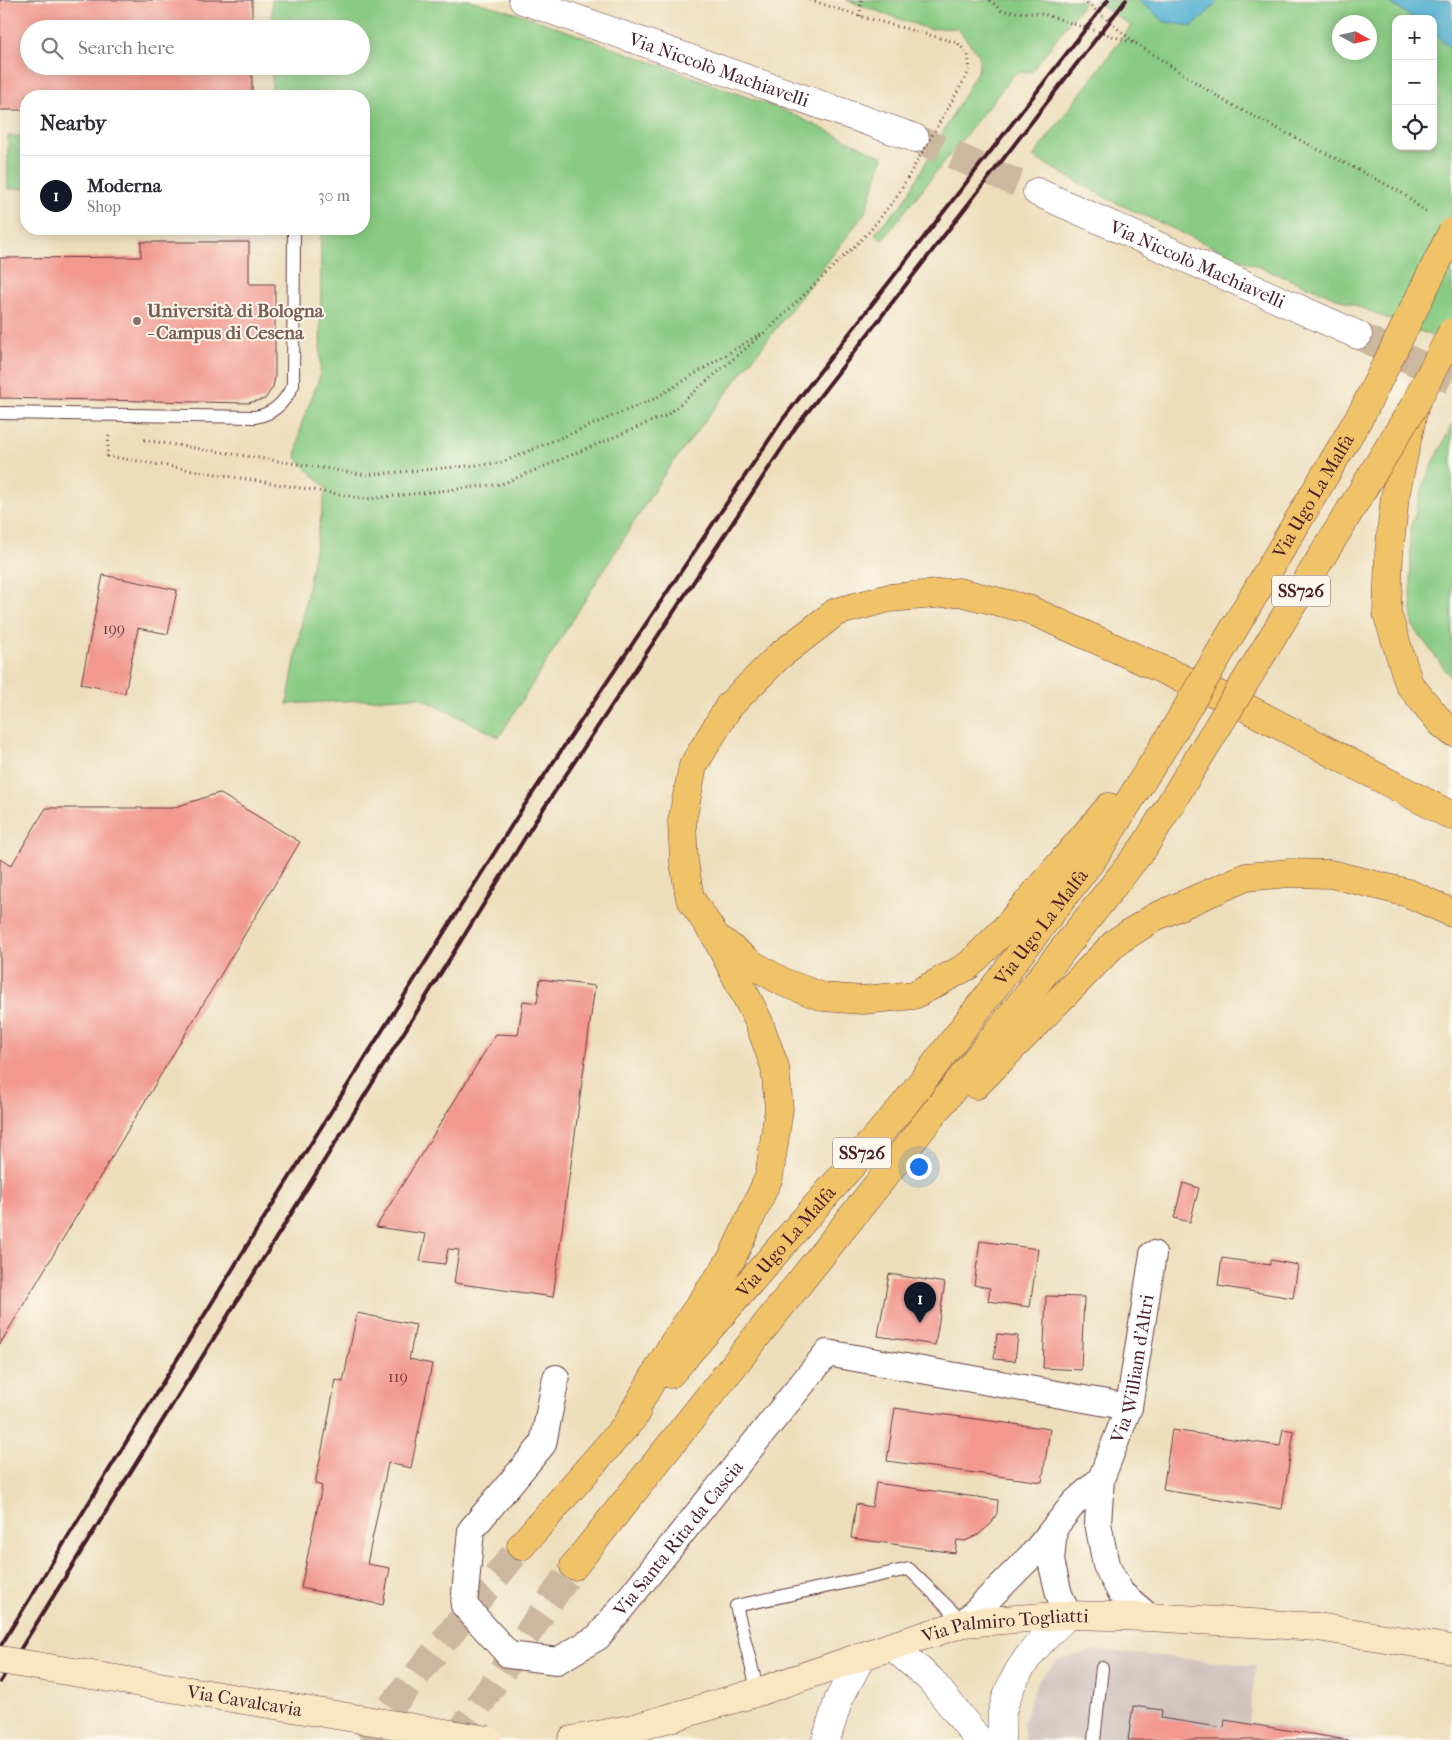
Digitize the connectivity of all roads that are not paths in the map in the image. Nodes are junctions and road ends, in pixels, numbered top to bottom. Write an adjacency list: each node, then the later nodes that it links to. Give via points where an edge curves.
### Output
1 (522, 0): 2 (street, Via Niccolò Machiavelli)
2 (915, 138)
3 (1037, 192): 7 (street, Via Niccolò Machiavelli)
4 (1452, 232): 11 (highway, Via Ugo La Malfa / SS726, bridge, via 1363,411)
5 (294, 235): 9 (lane, via 292,385 284,402 267,415)
6 (1452, 332): 8 (highway, Via Ugo La Malfa / SS726, bridge)
7 (1358, 335)
8 (1414, 406): 10 (highway, via 1395,496 1387,613 1409,684); 15 (highway, Via Ugo La Malfa / SS726, bridge, via 1144,846)
9 (0, 413)
10 (1452, 732)
11 (1171, 735): 14 (highway, via 1003,931 968,966 914,995 863,1000 823,996 785,983 750,963); 19 (highway, Via Ugo La Malfa / SS726, via 1094,857 904,1105)
12 (1452, 816): 14 (highway, via 1238,704 1028,610 959,592 888,598 836,612 779,656 728,706 693,766 682,821 684,862 690,898)
13 (1452, 913): 15 (highway, via 1408,893 1340,876 1290,873 1246,877 1155,916 1116,942)
14 (716, 937): 19 (highway, via 758,1020 775,1067 779,1109 769,1177 732,1258 674,1342)
15 (878, 1184): 23 (highway, Via Ugo La Malfa / SS726)
16 (1153, 1254): 18 (street, Via William d'Altri)
17 (556, 1378): 18 (street, Via Santa Rita da Cascia, via 543,1444 471,1530 464,1605 508,1655 558,1661 598,1637 827,1353)
18 (1129, 1406): 20 (street, Via William d'Altri)
19 (625, 1427): 22 (highway, Via Ugo La Malfa / SS726)
20 (1102, 1479): 21 (street, Via William d'Altri, via 1074,1503); 25 (street, Via William d'Altri, via 1098,1523 1106,1565 1121,1593)
21 (1054, 1529): 24 (street, via 1051,1561); 26 (street, Via William d'Altri)
22 (521, 1546)
23 (574, 1566)
24 (1068, 1615): 25 (main road, Via Palmiro Togliatti); 26 (main road, Via Palmiro Togliatti); 37 (street, via 1040,1642 1016,1674 1002,1714)
25 (1149, 1617): 28 (main road, Via Palmiro Togliatti, via 1318,1627)
26 (964, 1623): 27 (main road, Via Palmiro Togliatti); 32 (lane, via 909,1569 736,1606)
27 (892, 1646): 29 (main road, Via Palmiro Togliatti); 36 (street, via 930,1679)
28 (1452, 1648)
29 (862, 1656): 32 (main road, Via Palmiro Togliatti); 35 (street, via 839,1699)
30 (0, 1660): 33 (main road, Via Cavalcavia, bridge)
31 (1102, 1668): 38 (lane)
32 (758, 1692): 34 (main road, Via Palmiro Togliatti, via 635,1728)
33 (488, 1740)
34 (572, 1740)
35 (826, 1740)
36 (979, 1740)
37 (1001, 1740)
38 (1094, 1740)

